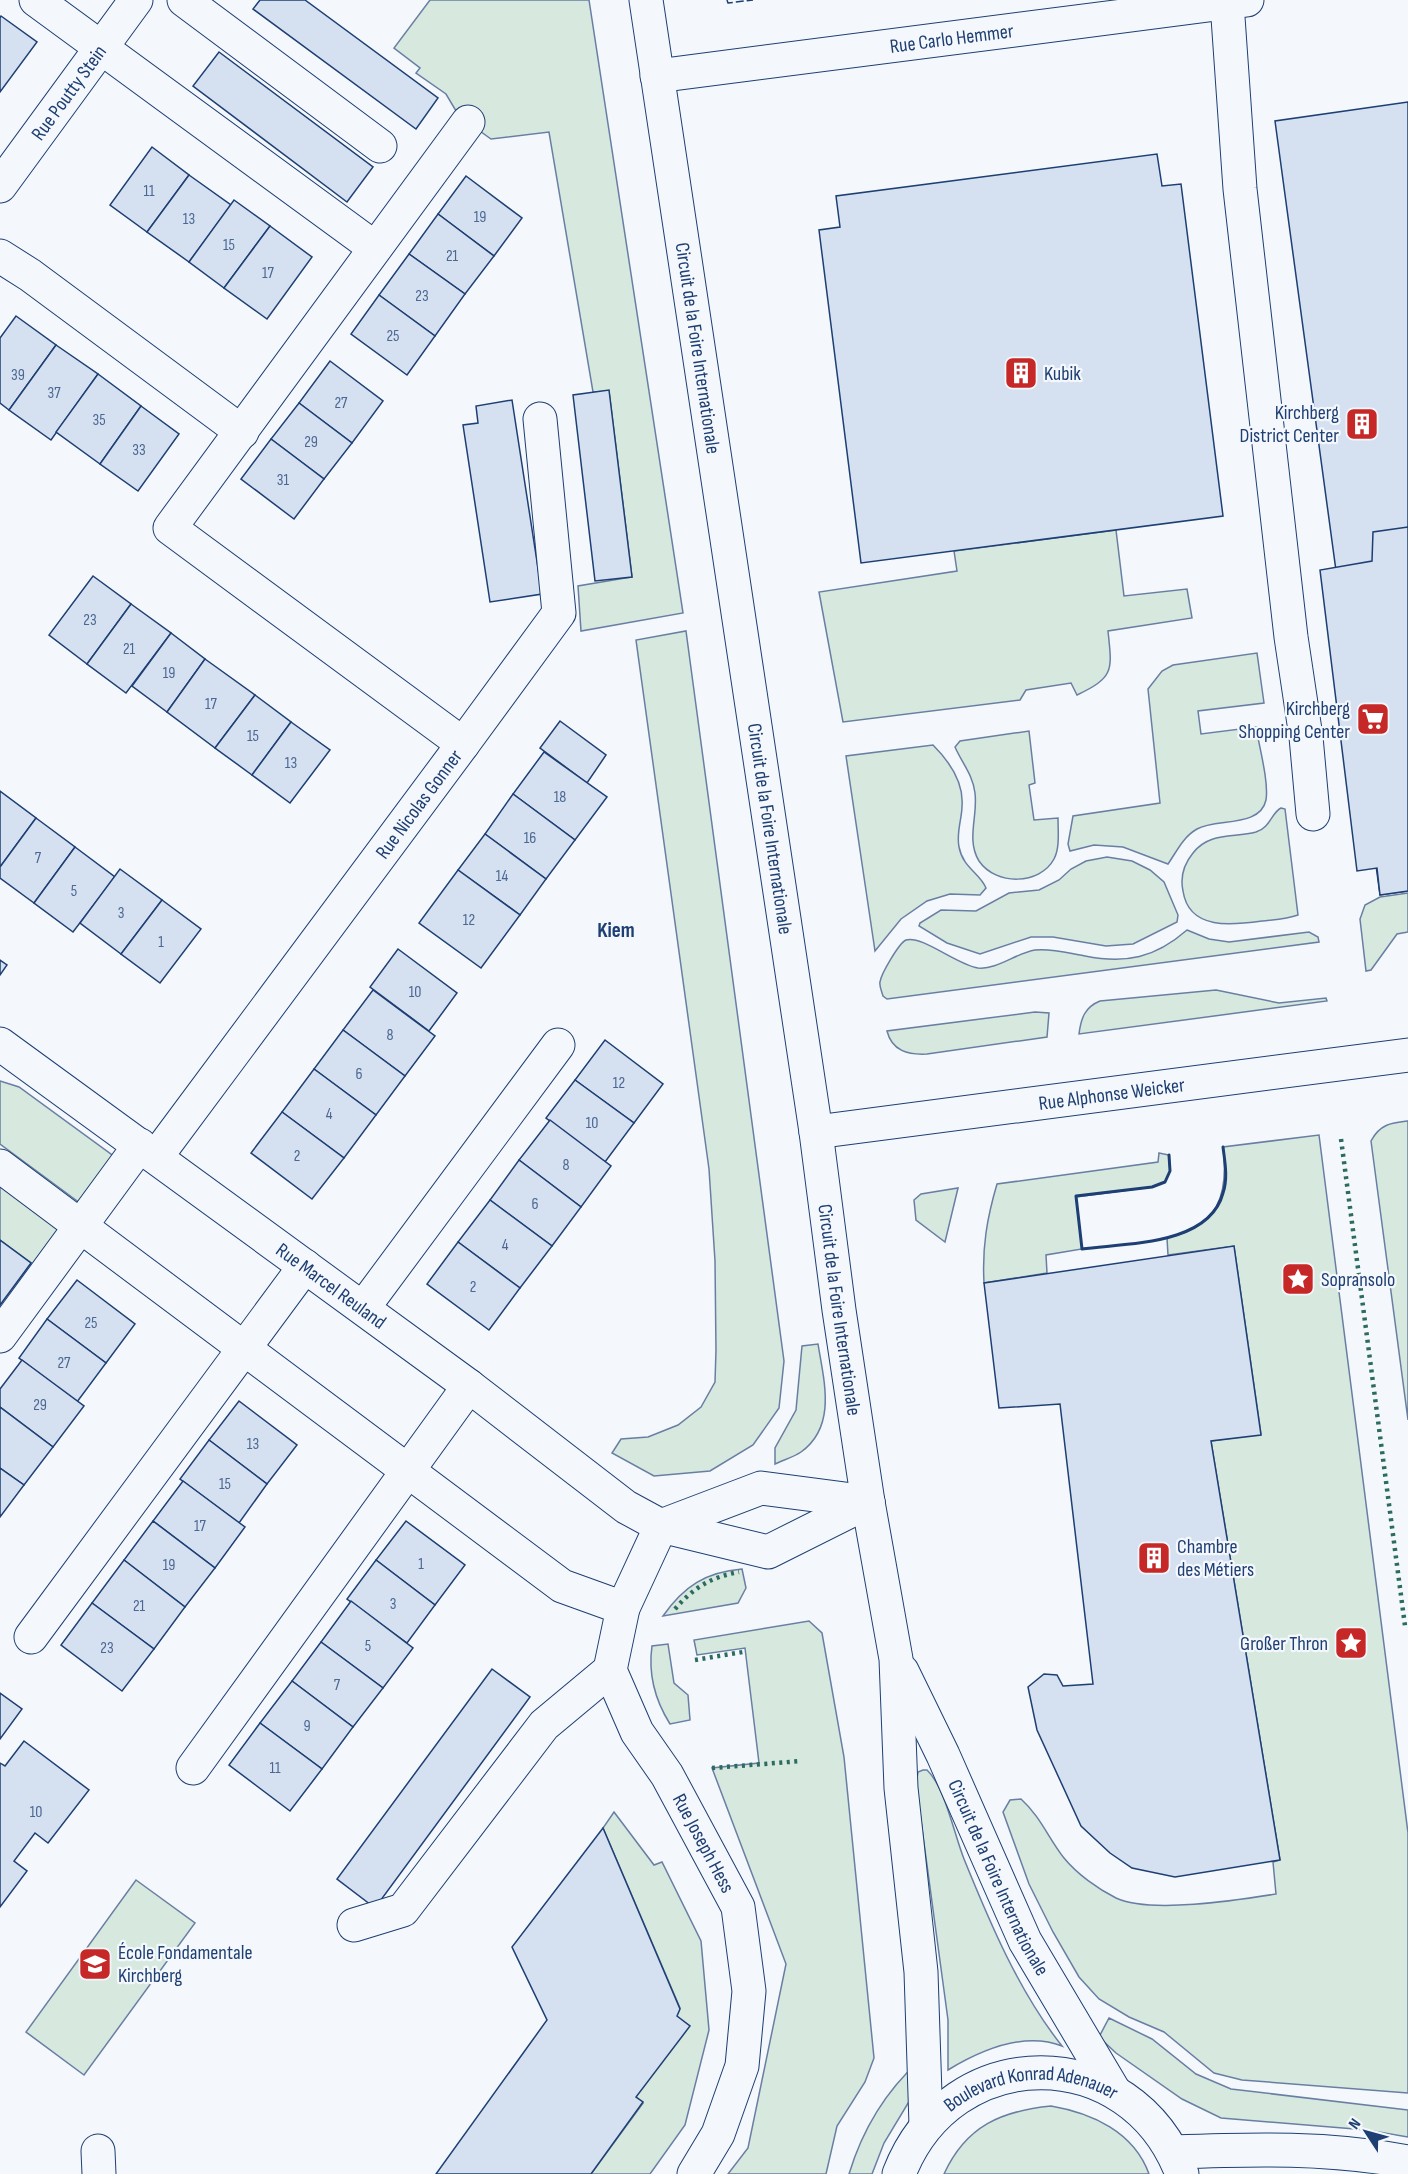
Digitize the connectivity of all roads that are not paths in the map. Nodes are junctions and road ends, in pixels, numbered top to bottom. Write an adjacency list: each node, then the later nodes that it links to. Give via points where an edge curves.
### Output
1 (36, 0): 6 (street)
2 (136, 0): 6 (street, Rue Poutty Stein)
3 (184, 0): 9 (street)
4 (646, 0): 7 (street, Circuit de la Foire Internationale)
5 (1235, 1): 7 (street, Rue Carlo Hemmer); 16 (street, via 1240,189)
6 (101, 47): 10 (street, Rue Poutty Stein); 11 (street)
7 (657, 76): 20 (street, Circuit de la Foire Internationale)
8 (468, 122): 11 (street)
9 (380, 146)
10 (0, 186)
11 (375, 248): 14 (street)
12 (0, 256): 14 (street)
13 (540, 419): 15 (street, via 559,613)
14 (242, 432): 15 (street, Rue Nicolas Gonner, via 170,528)
15 (463, 744): 21 (street, Rue Nicolas Gonner)
16 (1312, 814)
17 (0, 1044): 21 (street, Rue Marcel Reuland)
18 (558, 1045): 25 (street)
19 (1408, 1055): 20 (street, Rue Alphonse Weicker)
20 (816, 1132): 30 (street, Circuit de la Foire Internationale)
21 (148, 1151): 23 (street, Rue Nicolas Gonner); 24 (street, Rue Marcel Reuland)
22 (0, 1166): 23 (street)
23 (81, 1226): 26 (street, Rue Nicolas Gonner); 27 (street)
24 (305, 1266): 25 (street, Rue Marcel Reuland); 27 (street)
25 (363, 1308): 28 (street, Rue Marcel Reuland)
26 (0, 1336)
27 (245, 1348): 29 (street); 33 (street)
28 (469, 1386): 29 (street); 31 (street, Rue Marcel Reuland, via 626,1507)
29 (408, 1470): 32 (street, via 562,1586); 36 (street)
30 (868, 1502): 31 (street, via 761,1488); 31 (street, via 768,1552); 34 (street, Circuit de la Foire Internationale)
31 (661, 1526): 32 (street)
32 (623, 1608): 35 (street)
33 (31, 1637)
34 (896, 1659): 38 (street, Circuit de la Foire Internationale, via 944,1755 1025,1941); 39 (street, Circuit de la Foire Internationale, via 901,1788 921,1972)
35 (610, 1670): 37 (street, via 544,1725 403,1910); 42 (street, Rue Joseph Hess, via 637,1732 667,1775 738,1907 749,1991 742,2066 718,2134)
36 (193, 1768)
37 (354, 1925)
38 (1114, 2091): 39 (street, Boulevard Konrad Adenauer, via 1074,2075 1031,2072 988,2082 953,2100); 41 (street, Boulevard Konrad Adenauer, via 1149,2117)
39 (926, 2125): 43 (street, Boulevard Konrad Adenauer)
40 (1408, 2162): 41 (street, Boulevard Konrad Adenauer, via 1275,2148)
41 (1178, 2163)
42 (694, 2174)
43 (899, 2174)

